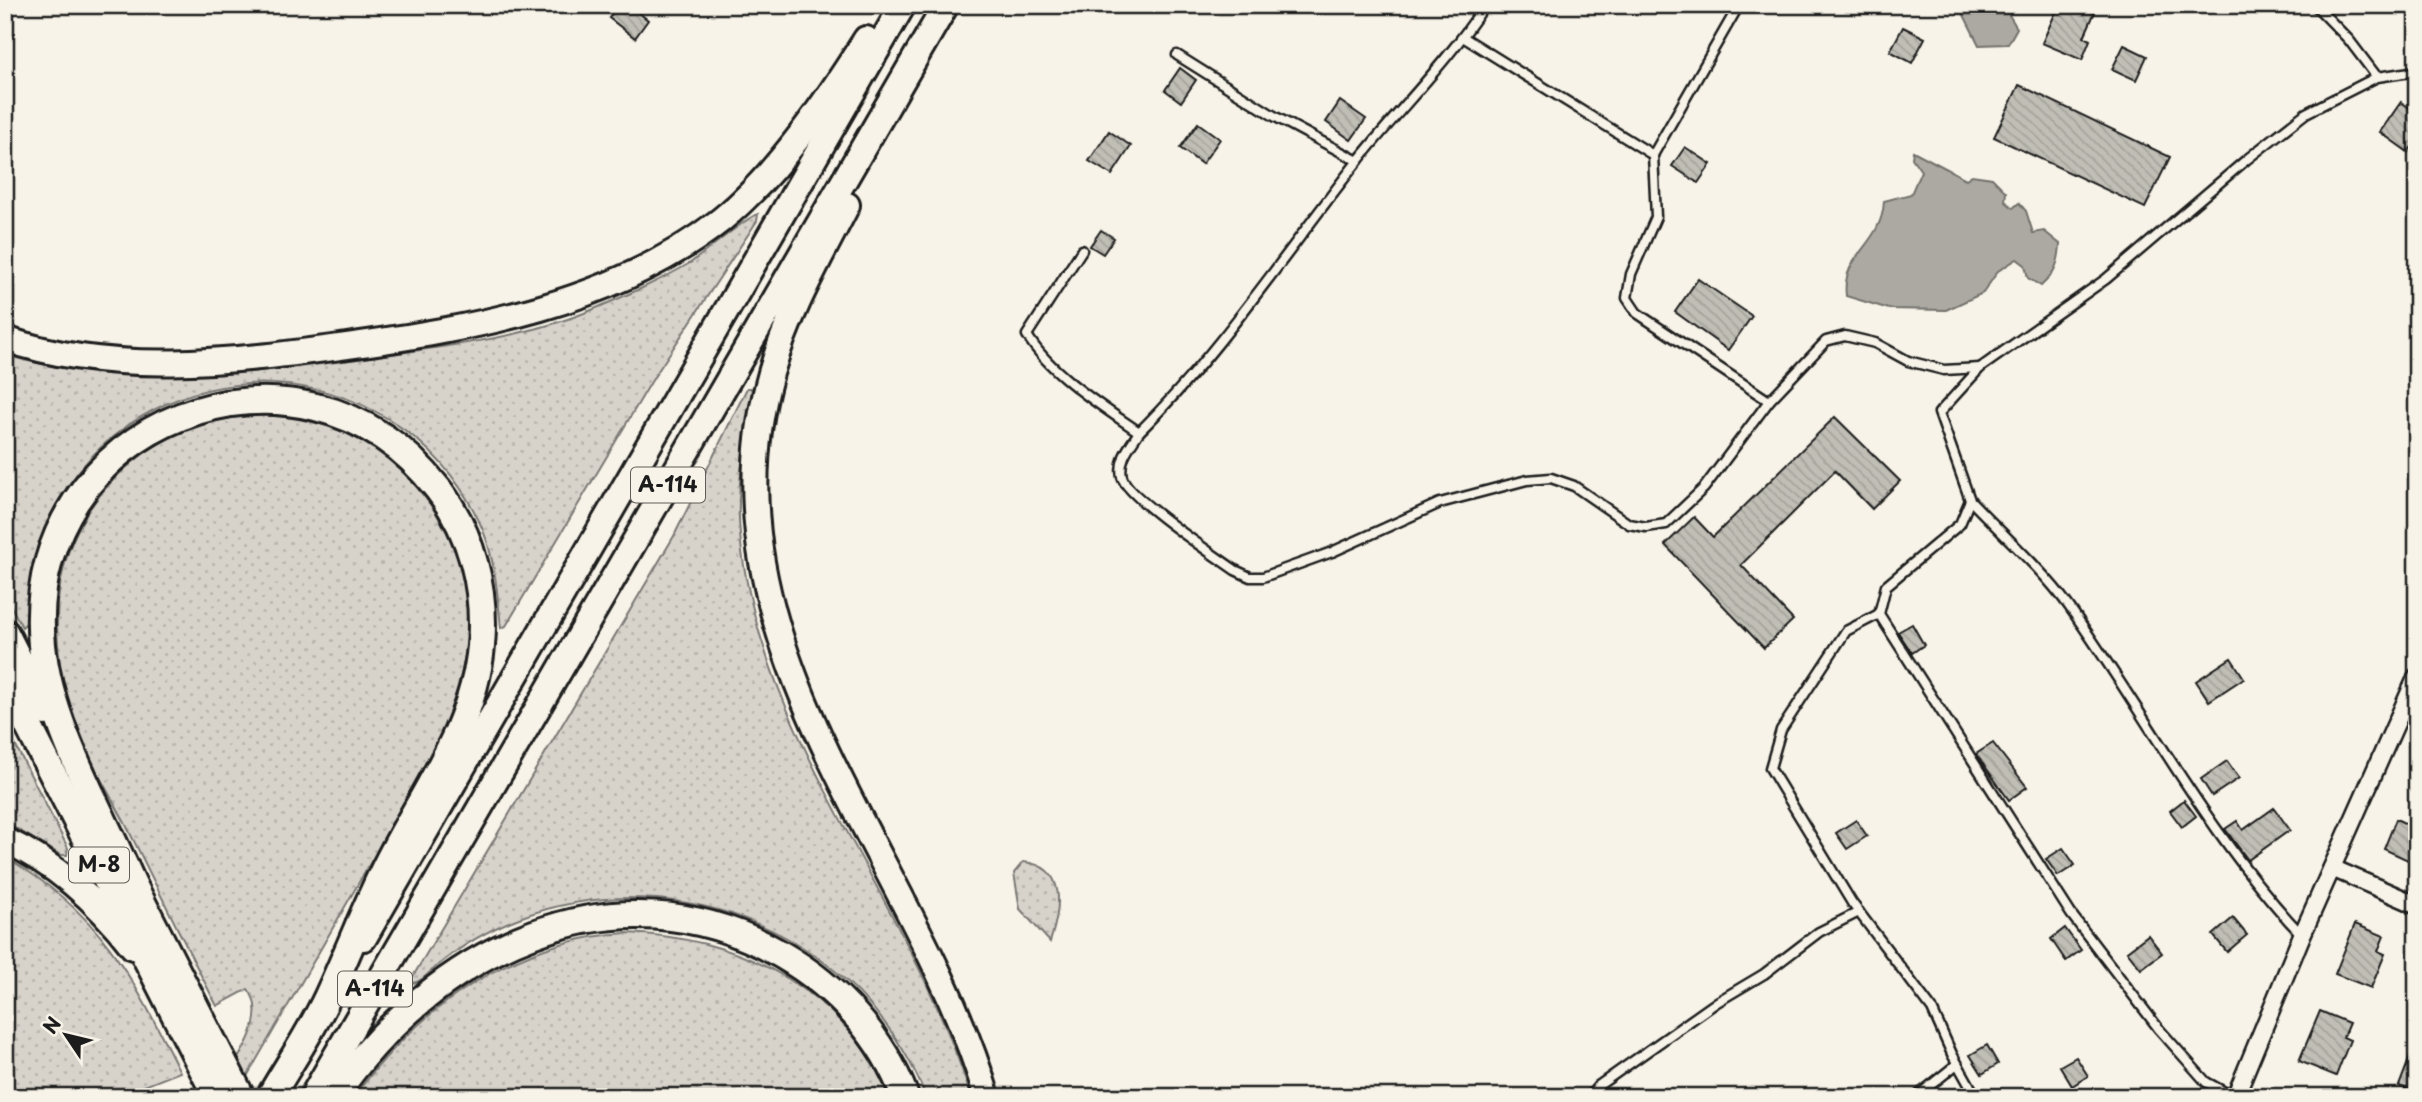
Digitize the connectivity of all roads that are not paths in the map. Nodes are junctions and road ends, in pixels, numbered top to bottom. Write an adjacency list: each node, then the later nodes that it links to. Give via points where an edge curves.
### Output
1 (886, 5): 14 (main road, via 823,101 743,201 660,259 585,293 435,332 240,359 179,363 117,360)
2 (904, 5): 29 (main road, А-114)
3 (948, 5): 35 (main road, А-114); 38 (main road, via 783,335 762,416 756,512 765,581 790,671 839,780 935,959 974,1052)
4 (1485, 5): 7 (lane)
5 (1739, 5): 11 (lane)
6 (2315, 5): 10 (lane)
7 (1463, 37): 11 (lane); 12 (lane)
8 (1177, 55): 12 (lane, via 1274,116)
9 (2417, 71): 10 (lane)
10 (2377, 77): 15 (lane, via 2306,113 2106,279)
11 (1653, 155): 16 (lane, via 1656,217 1631,274 1628,298 1637,313)
12 (1358, 161): 17 (lane, via 1272,273)
13 (1082, 250): 17 (lane, via 1027,335 1034,347 1086,394)
14 (5, 339)
15 (1980, 368): 16 (lane, via 1944,370 1908,362 1875,343 1845,336 1826,341); 18 (lane, via 1938,413)
16 (1769, 401): 17 (lane, via 1704,488 1666,524 1629,524 1574,486 1551,478 1527,480 1440,503 1332,552 1263,577 1235,570 1138,498 1122,478 1122,457)
17 (1139, 432)
18 (1970, 500): 19 (lane, via 1960,524 1886,586); 28 (lane, via 2066,603 2215,825)
19 (1879, 614): 27 (lane, via 1846,631 1781,730 1770,768); 42 (lane, via 2071,914 2206,1082)
20 (5, 633): 25 (highway, М-8)
21 (2417, 676): 24 (street)
22 (5, 680): 30 (highway, М-8)
23 (5, 840): 30 (main road, via 70,882 116,925)
24 (2332, 868): 26 (street); 28 (street)
25 (136, 892): 29 (highway, via 73,754 51,693 42,615 47,574 59,534 79,496 110,460 172,418 212,405 250,400 310,405 349,417 403,451 430,478 457,518 475,566 481,649 452,744 389,859); 30 (highway, М-8)
26 (2417, 905)
27 (1859, 912): 31 (lane, via 1932,1009); 39 (lane, via 1819,932 1598,1086)
28 (2302, 935): 42 (street)
29 (325, 1003): 32 (highway, А-114)
30 (201, 1041): 33 (highway, М-8); 34 (highway, М-8)
31 (1957, 1064): 40 (lane); 41 (lane)
32 (272, 1092)
33 (217, 1097)
34 (241, 1097)
35 (312, 1097)
36 (333, 1097): 37 (highway, via 387,1029 476,960 554,926 628,916 715,925 792,961 835,994 860,1021)
37 (905, 1097)
38 (987, 1097)
39 (1589, 1097)
40 (1916, 1097)
41 (1976, 1097)
42 (2235, 1097)

